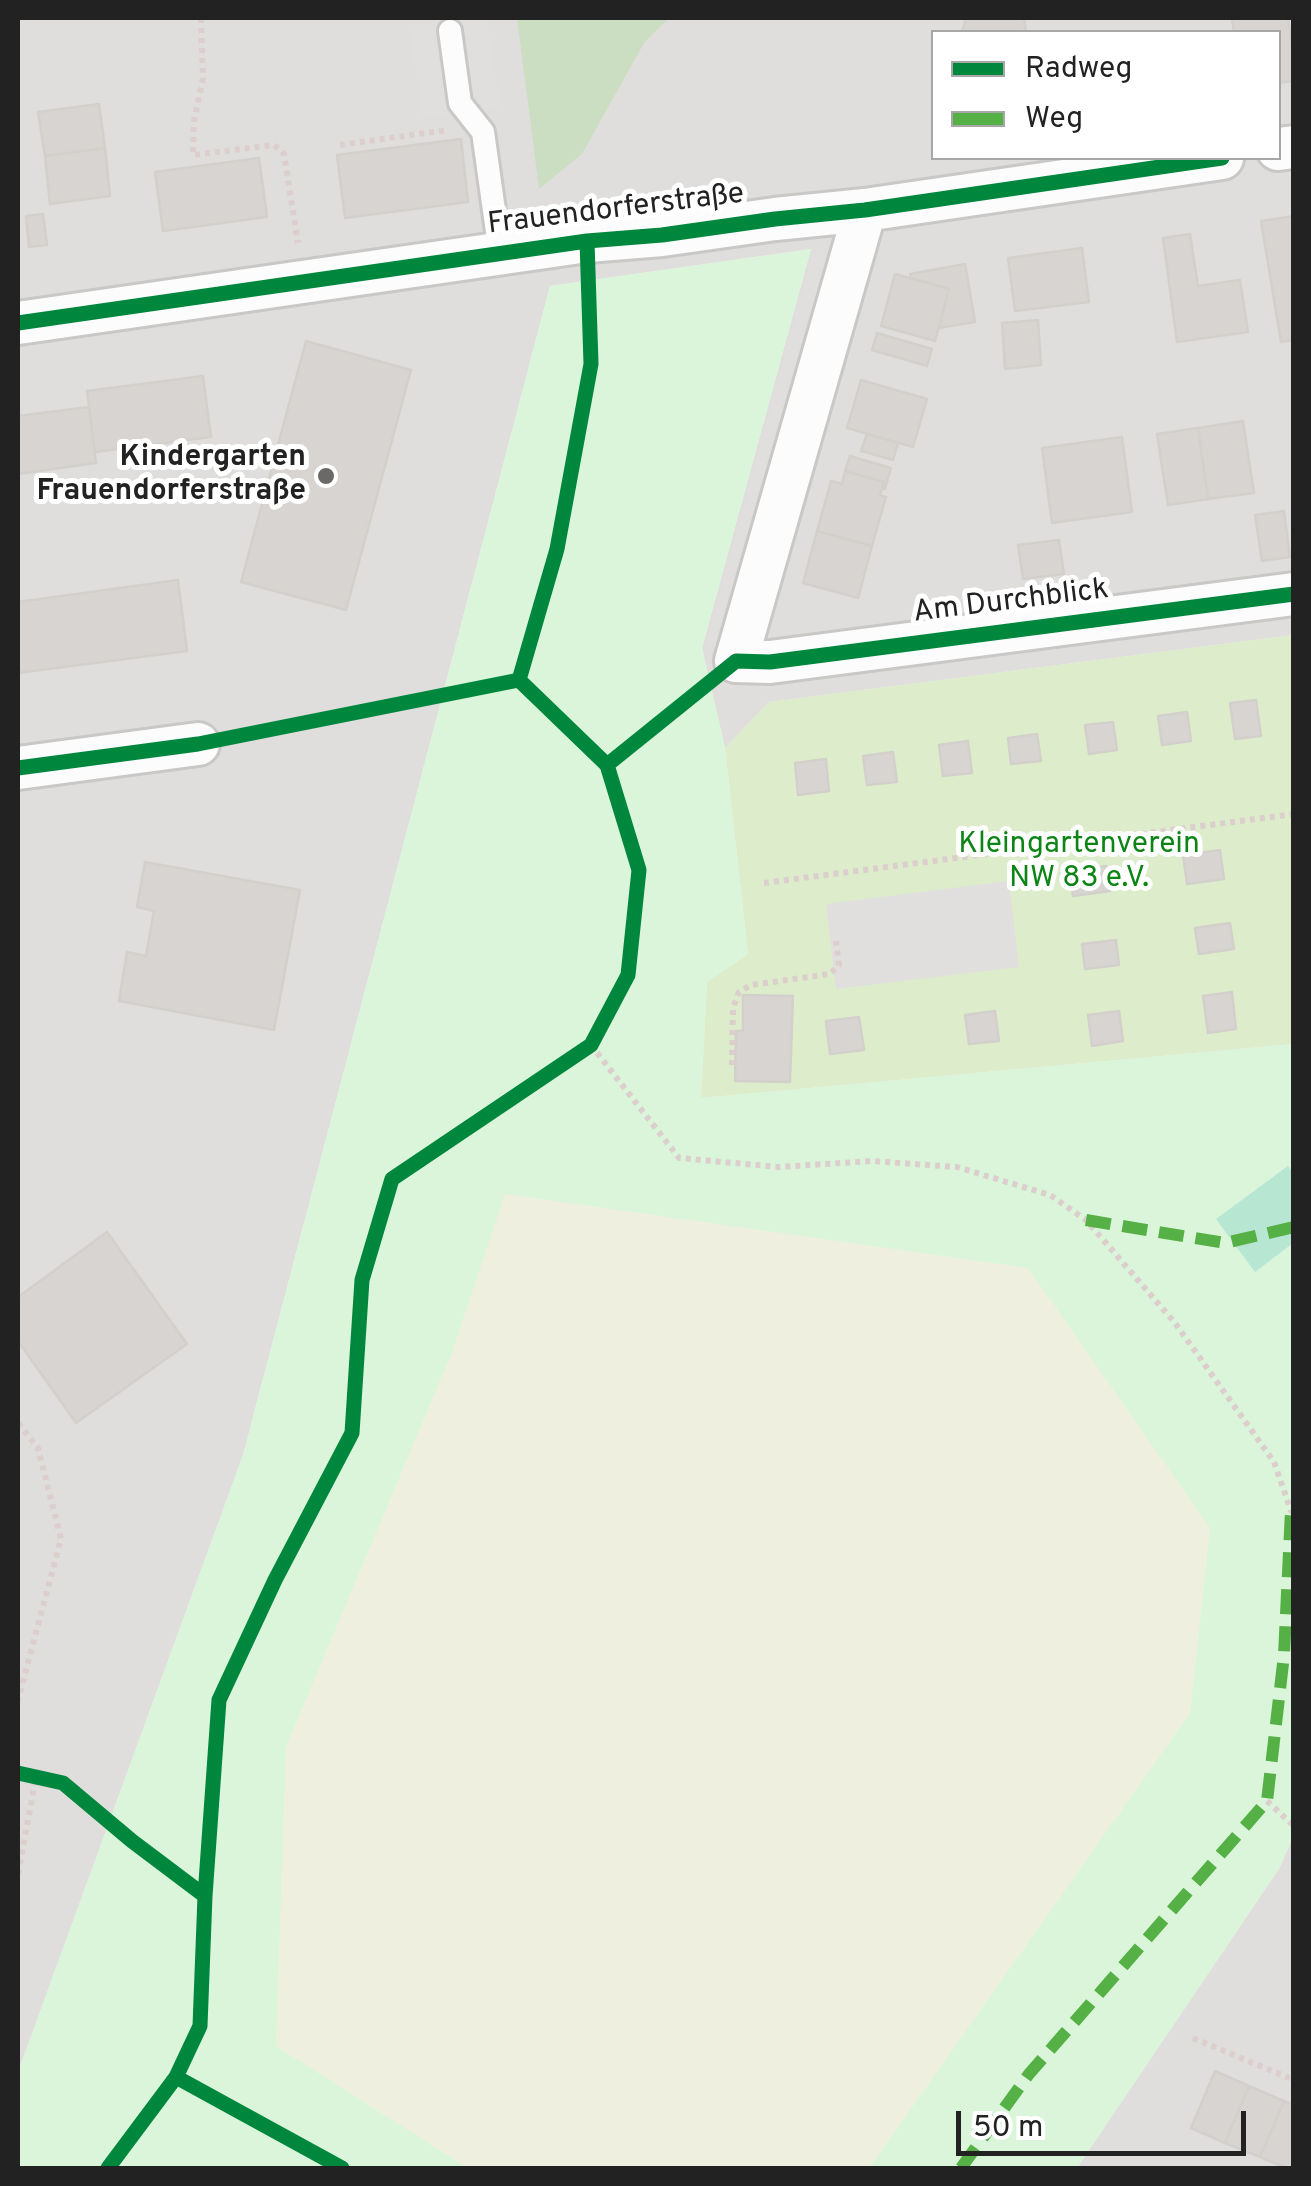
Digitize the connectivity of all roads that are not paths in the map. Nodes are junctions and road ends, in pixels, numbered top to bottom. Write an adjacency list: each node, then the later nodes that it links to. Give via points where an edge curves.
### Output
1 (450, 32): 4 (lane, via 460,103 483,132)
2 (1208, 160): 3 (street, Frauendorferstraße)
3 (865, 210): 4 (street, Frauendorferstraße); 6 (street, Am Durchblick, via 736,661 770,662)
4 (500, 253): 5 (street, Frauendorferstraße)
5 (18, 324)
6 (1294, 594)
7 (198, 744): 8 (street)
8 (18, 768)

